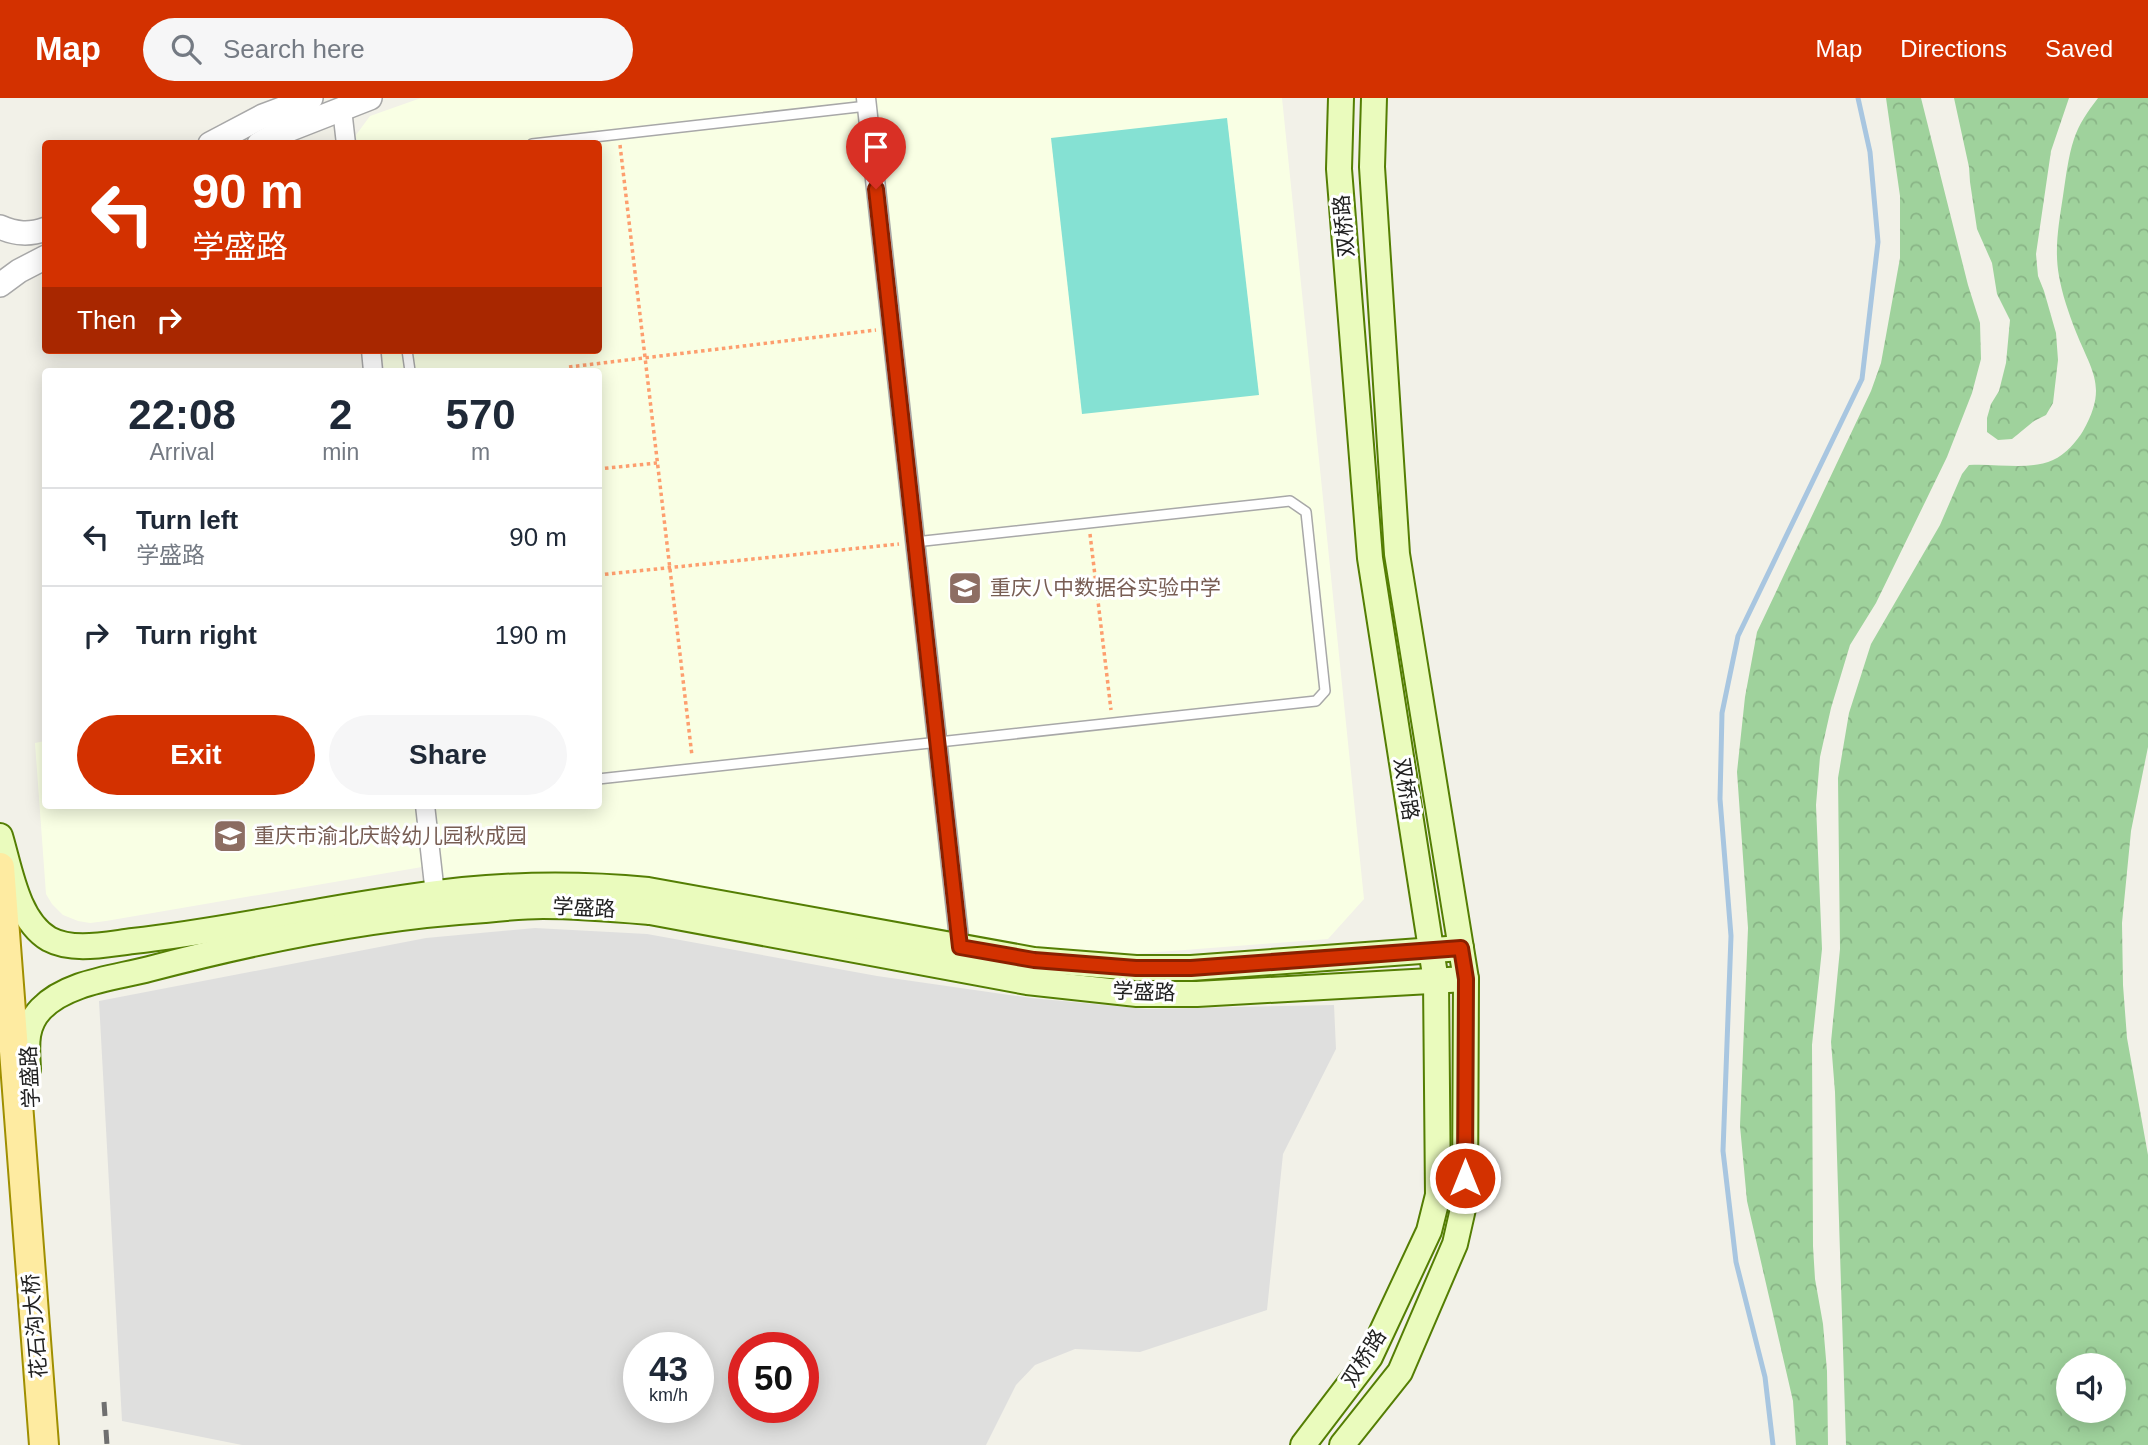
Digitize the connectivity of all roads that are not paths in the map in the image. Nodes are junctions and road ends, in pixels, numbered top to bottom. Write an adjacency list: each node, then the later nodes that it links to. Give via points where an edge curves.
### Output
1 (312, 98): 7 (street)
2 (370, 98): 6 (street)
3 (1341, 98): 24 (main road, 双桥路, via 1339,169 1370,558)
4 (1374, 98): 23 (main road, 双桥路, via 1372,167 1398,554)
5 (866, 102): 10 (lane); 15 (street)
6 (342, 109): 8 (street); 9 (street)
7 (218, 140)
8 (268, 140)
9 (346, 140)
10 (567, 140)
11 (0, 227): 12 (street, via 26,234)
12 (42, 230)
13 (42, 259): 14 (street)
14 (0, 285)
15 (915, 542): 16 (street); 16 (lane, via 1290,501 1306,512 1325,691 1316,701)
16 (937, 742): 17 (lane); 22 (street)
17 (602, 779)
18 (425, 809): 21 (street)
19 (0, 836): 21 (main road, 学盛路, via 30,922 50,939 69,945 179,936)
20 (0, 867): 27 (main road, 花石沟大桥)
21 (435, 894): 22 (main road, 学盛路, via 540,885 648,890)
22 (960, 947): 24 (main road, 学盛路, via 1034,960 1136,968)
23 (1461, 948): 24 (main road, 学盛路); 25 (main road, 双桥路)
24 (1431, 950): 26 (main road, 双桥路)
25 (1466, 979): 26 (main road, 学盛路); 30 (main road, 双桥路, via 1465,1200 1455,1244 1400,1372)
26 (1436, 981): 27 (main road, 学盛路, via 1137,994 1027,982 650,912 540,906 398,917 184,960 84,985 50,1001 33,1018 26,1042); 29 (main road, 双桥路, via 1438,1195 1429,1231 1370,1357)
27 (32, 1206): 28 (main road, 花石沟大桥)
28 (44, 1445)
29 (1303, 1445)
30 (1342, 1445)

